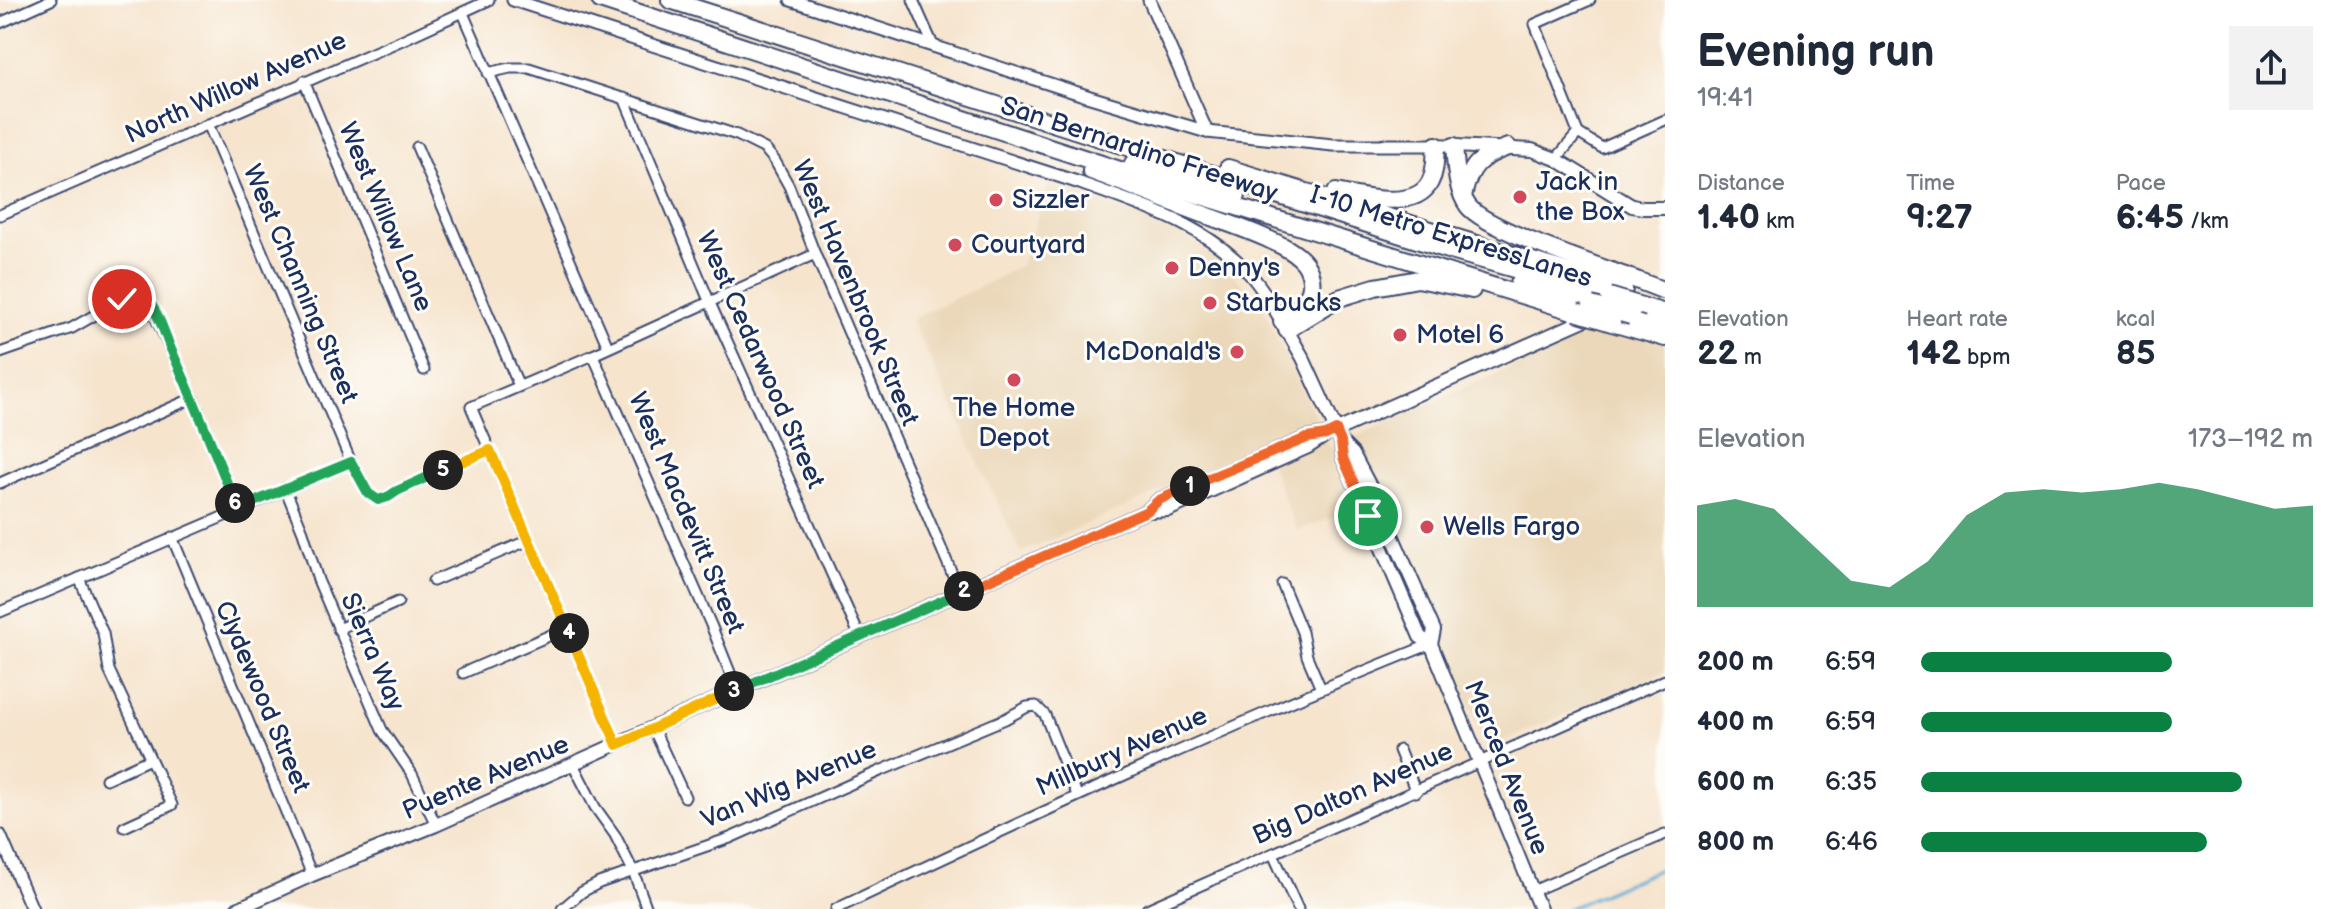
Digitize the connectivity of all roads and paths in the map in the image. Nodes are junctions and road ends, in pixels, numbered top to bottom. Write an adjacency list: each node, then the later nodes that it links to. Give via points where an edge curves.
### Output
1 (51, 0): 13 (street)
2 (489, 0): 12 (street, North Willow Avenue)
3 (513, 0): 38 (street, via 1159,212 1222,246 1249,272)
4 (600, 0): 20 (highway, San Bernardino Freeway)
5 (629, 0): 37 (highway, I-10 Metro ExpressLanes)
6 (670, 0): 34 (highway, I-10 Metro ExpressLanes, via 1436,246)
7 (705, 0): 28 (highway, San Bernardino Freeway)
8 (791, 0): 14 (street)
9 (913, 0): 14 (street)
10 (1149, 0): 21 (street)
11 (1590, 0): 22 (street, via 1535,24)
12 (463, 13): 15 (street); 16 (street, North Willow Avenue)
13 (0, 23)
14 (933, 45): 21 (street)
15 (488, 73): 17 (street, West Havenbrook Street, via 529,68); 41 (street)
16 (304, 81): 19 (street, North Willow Avenue); 44 (street, West Willow Lane)
17 (624, 98): 32 (street, West Havenbrook Street, via 765,149 789,186); 35 (street, West Cedarwood Street)
18 (1665, 120): 22 (street, via 1602,148)
19 (208, 124): 31 (street, North Willow Avenue); 49 (street, West Channing Street)
20 (983, 125): 37 (highway, San Bernardino Freeway, via 1172,187); 38 (highway, via 1018,147 1103,175 1297,255 1307,265 1311,287)
21 (1207, 132): 23 (street, via 1333,145)
22 (1578, 133): 27 (street)
23 (1436, 145): 24 (main road); 28 (highway, via 1427,187 1397,201)
24 (1454, 146): 26 (main road); 29 (highway)
25 (417, 147): 45 (street)
26 (1508, 147): 27 (main road); 29 (highway, via 1475,164)
27 (1556, 159): 30 (main road, via 1632,206)
28 (1213, 164): 34 (highway, San Bernardino Freeway)
29 (1463, 198): 34 (highway, via 1478,215)
30 (1665, 208)
31 (0, 215)
32 (815, 254): 35 (street); 58 (street, West Havenbrook Street)
33 (1665, 284): 47 (main road, Puente Avenue)
34 (1624, 289): 36 (highway, San Bernardino Freeway)
35 (710, 303): 41 (street); 63 (street, West Cedarwood Street)
36 (1661, 303)
37 (1583, 308): 38 (highway, via 1418,279 1351,293); 39 (highway, I-10 Metro ExpressLanes, bridge); 40 (highway, San Bernardino Freeway, bridge, via 1612,323)
38 (1284, 326): 47 (main road, Merced Avenue, via 1303,358)
39 (1665, 326)
40 (1665, 338)
41 (608, 347): 43 (street)
42 (0, 353): 46 (street, via 72,328 139,294 155,314)
43 (593, 355): 45 (street); 68 (street, West Macdevitt Street)
44 (424, 370)
45 (519, 386): 48 (street, via 471,407)
46 (193, 398): 50 (street); 52 (street)
47 (1334, 436): 58 (main road, Puente Avenue, via 1307,438 1216,475 1159,500 1147,511); 64 (main road, Merced Avenue, via 1353,454 1393,537 1434,630)
48 (490, 450): 49 (street, West Channing Street, via 378,500 368,493); 54 (street)
49 (351, 462): 51 (street)
50 (0, 483)
51 (285, 488): 52 (street); 62 (street, Sierra Way)
52 (237, 509): 53 (street)
53 (172, 537): 55 (street); 85 (street, Clydewood Street)
54 (529, 540): 56 (street); 61 (street)
55 (79, 578): 60 (street); 72 (street, via 103,633 109,670)
56 (433, 581)
57 (1282, 584): 67 (street)
58 (960, 592): 63 (main road, Puente Avenue)
59 (398, 602): 62 (street)
60 (0, 612)
61 (567, 628): 65 (street); 70 (street)
62 (338, 629): 79 (street, Sierra Way, via 382,730 412,774)
63 (860, 637): 68 (main road, Puente Avenue)
64 (1431, 644): 67 (street, Millbury Avenue); 73 (main road, Merced Avenue)
65 (463, 673)
66 (1665, 680): 73 (street, Big Dalton Avenue)
67 (1321, 689): 77 (street, Millbury Avenue)
68 (737, 690): 69 (main road, Puente Avenue)
69 (653, 728): 70 (main road, Puente Avenue); 78 (street)
70 (617, 745): 74 (main road, Puente Avenue)
71 (1399, 750): 76 (street)
72 (150, 759): 75 (street); 80 (street, via 172,805)
73 (1481, 761): 76 (street, Big Dalton Avenue); 86 (main road, Merced Avenue)
74 (573, 764): 79 (main road, Puente Avenue); 84 (street)
75 (106, 779)
76 (1416, 792): 83 (street, Big Dalton Avenue)
77 (1077, 795): 84 (street, Van Wig Avenue, via 1045,715 1036,706 1027,707 730,838); 93 (street, Millbury Avenue)
78 (685, 797)
79 (436, 825): 85 (main road, Puente Avenue)
80 (124, 827)
81 (1665, 834): 86 (street)
82 (0, 835): 89 (street)
83 (1273, 854): 87 (street, Big Dalton Avenue); 95 (street)
84 (633, 871): 91 (street, Van Wig Avenue, via 582,892); 92 (street)
85 (312, 875): 90 (main road, Puente Avenue)
86 (1533, 891): 88 (main road, Merced Avenue)
87 (1170, 905): 94 (street, Big Dalton Avenue)
88 (1539, 907)
89 (32, 909)
90 (237, 909)
91 (562, 909)
92 (647, 909)
93 (836, 909)
94 (1147, 909)
95 (1298, 909)

